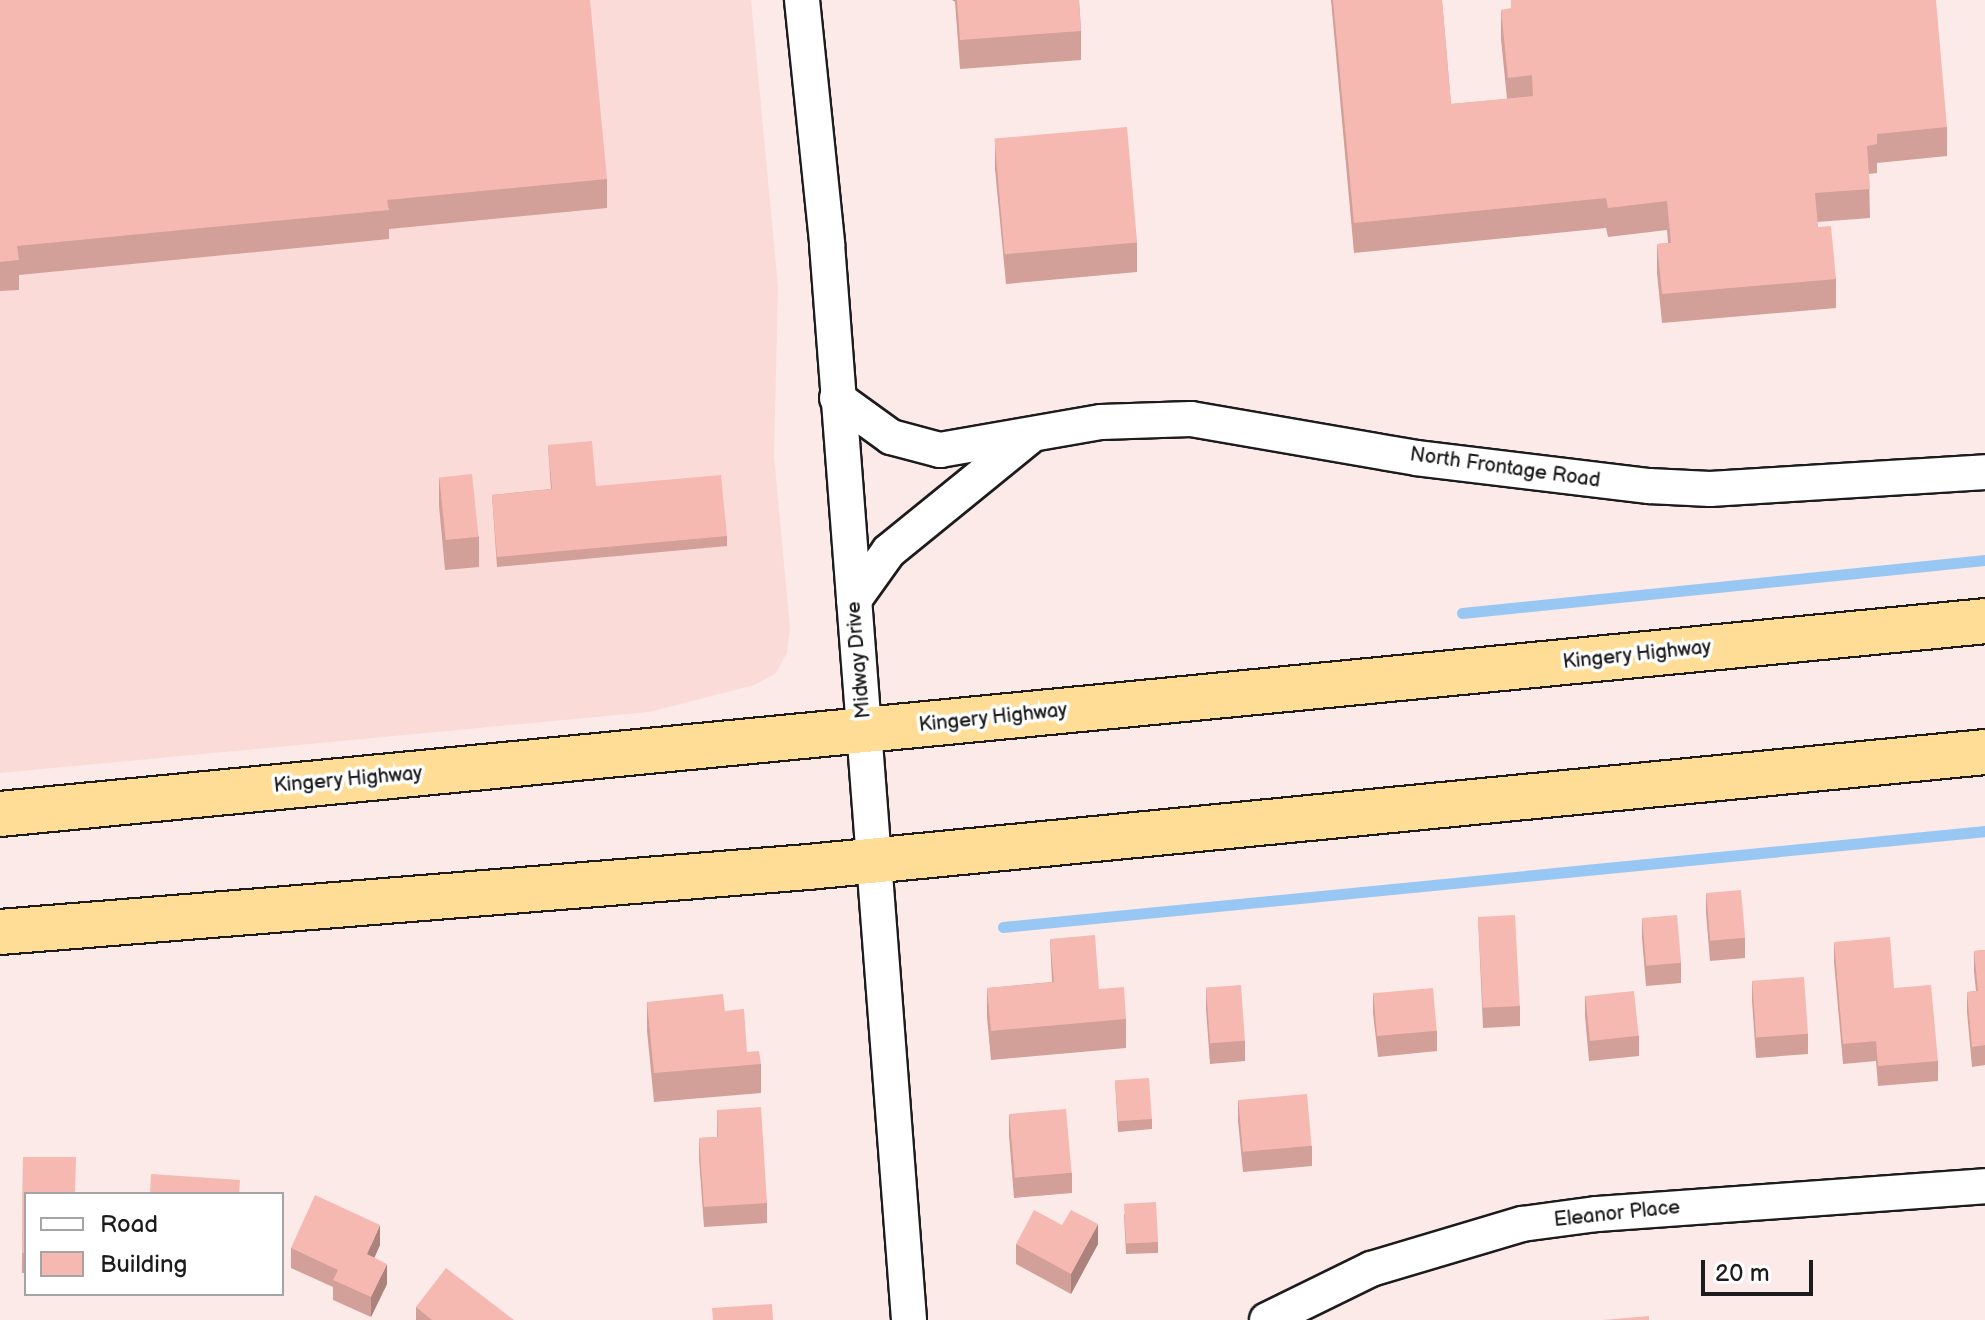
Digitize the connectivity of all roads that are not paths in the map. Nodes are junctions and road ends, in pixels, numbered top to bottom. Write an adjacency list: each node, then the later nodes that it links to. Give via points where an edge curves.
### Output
1 (802, 0): 2 (street, Midway Drive)
2 (837, 398): 3 (street, North Frontage Road, via 891,437 940,450); 5 (street, Midway Drive)
3 (1028, 437): 4 (street, North Frontage Road, via 1101,422 1191,419 1524,474 1710,489); 5 (street, via 889,551)
4 (1985, 472)
5 (854, 600): 7 (street, Midway Drive)
6 (1985, 621): 7 (highway, Kingery Highway)
7 (865, 731): 9 (highway, Kingery Highway); 10 (street, Midway Drive)
8 (1985, 752): 10 (highway)
9 (0, 814)
10 (873, 859): 11 (highway); 13 (street, Midway Drive)
11 (0, 932)
12 (1985, 1186): 14 (street, Eleanor Place, via 1522,1224 1371,1269)
13 (909, 1320)
14 (1267, 1320)

